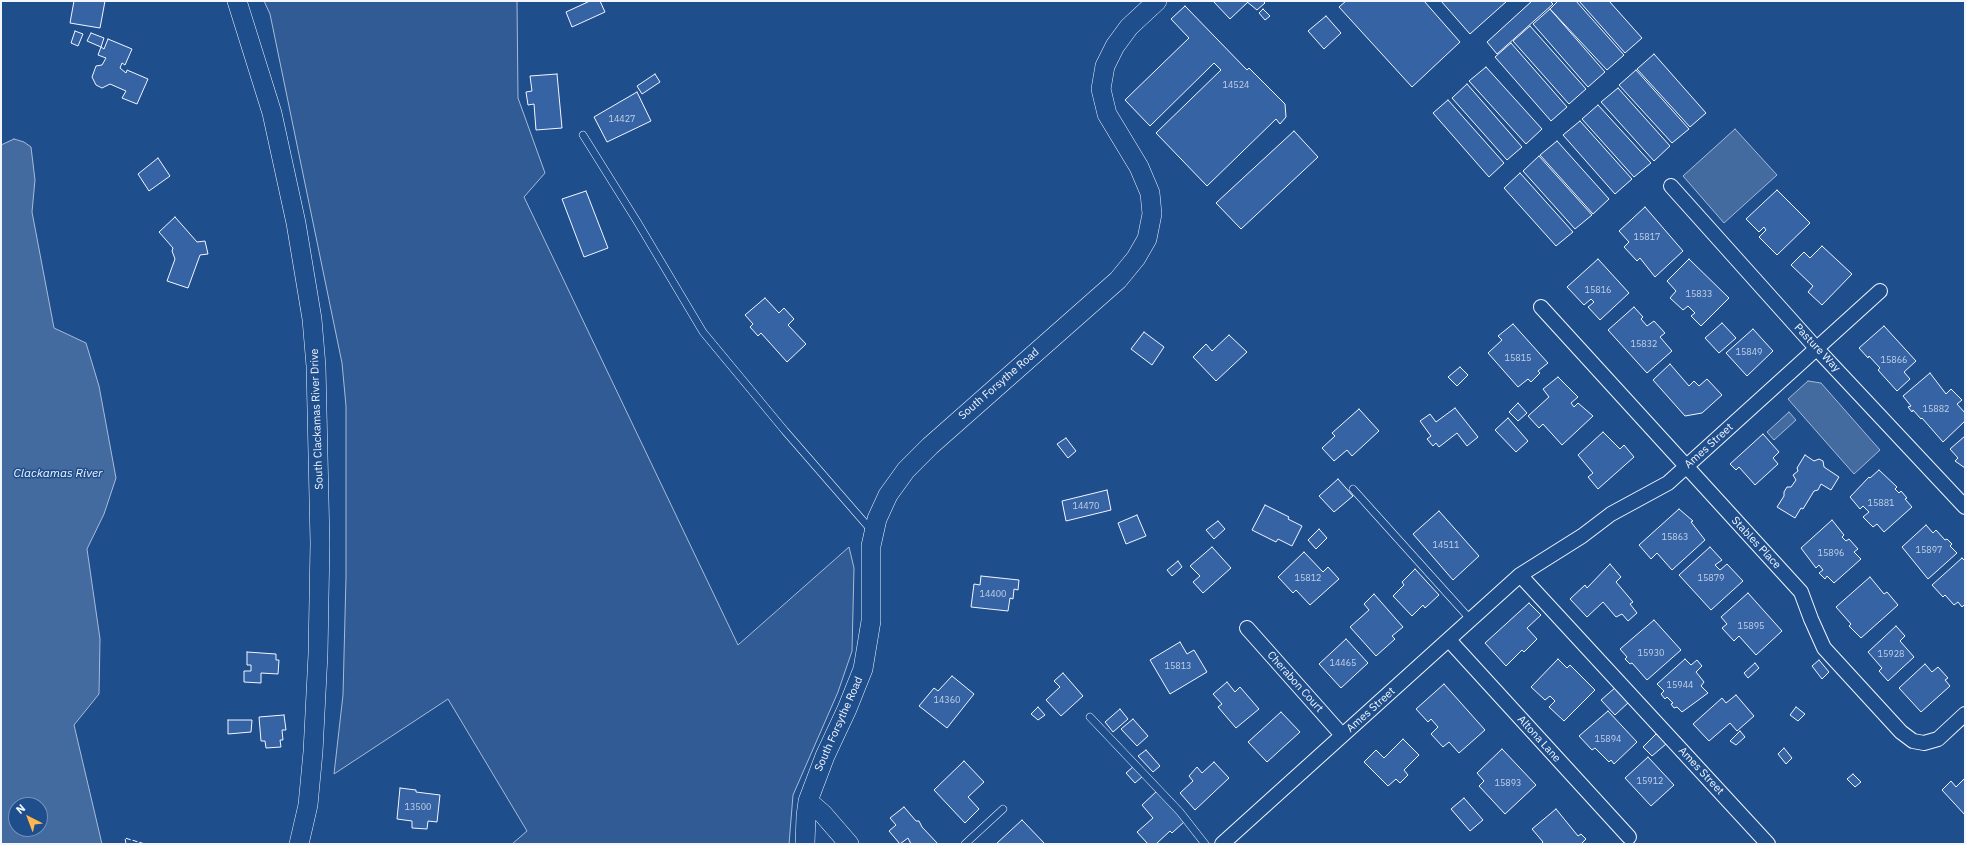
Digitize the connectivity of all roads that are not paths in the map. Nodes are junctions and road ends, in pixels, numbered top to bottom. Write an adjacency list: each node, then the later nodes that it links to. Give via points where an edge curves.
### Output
1 (237, 1): 22 (street, South Clackamas River Drive, via 275,128 296,223 312,319 316,366 320,543 318,654 308,805)
2 (1157, 1): 11 (street, South Forsythe Road, via 1129,27 1115,46 1105,66 1101,89 1109,118 1139,167 1150,193 1151,226 1141,251 1118,280 950,427 916,460 881,506)
3 (583, 135): 11 (lane, via 706,336)
4 (1671, 186): 7 (street, Pasture Way)
5 (1880, 291): 7 (street, Ames Street)
6 (1541, 307): 8 (street, Stables Place)
7 (1817, 349): 8 (street, Ames Street); 10 (street, Pasture Way)
8 (1686, 467): 12 (street, Ames Street, via 1668,483 1611,514 1582,536); 16 (street, Stables Place, via 1801,592 1824,648 1901,732 1913,741 1938,739)
9 (1353, 489): 13 (lane)
10 (1965, 507)
11 (874, 533): 19 (street, South Forsythe Road, via 870,558 871,621 863,669)
12 (1520, 575): 13 (street, Ames Street); 28 (street, Ames Street)
13 (1471, 620): 15 (street, Ames Street)
14 (1247, 628): 18 (street, Cherabon Court)
15 (1449, 640): 18 (street, Ames Street); 21 (street, Altona Lane)
16 (1965, 714)
17 (1090, 718): 26 (lane, via 1176,807)
18 (1342, 735): 27 (street, Ames Street)
19 (808, 801): 23 (street, South Forsythe Road); 24 (street)
20 (1003, 809): 25 (lane)
21 (1629, 837)
22 (299, 844)
23 (805, 844)
24 (849, 844)
25 (964, 844)
26 (1205, 844)
27 (1222, 844)
28 (1768, 844)

